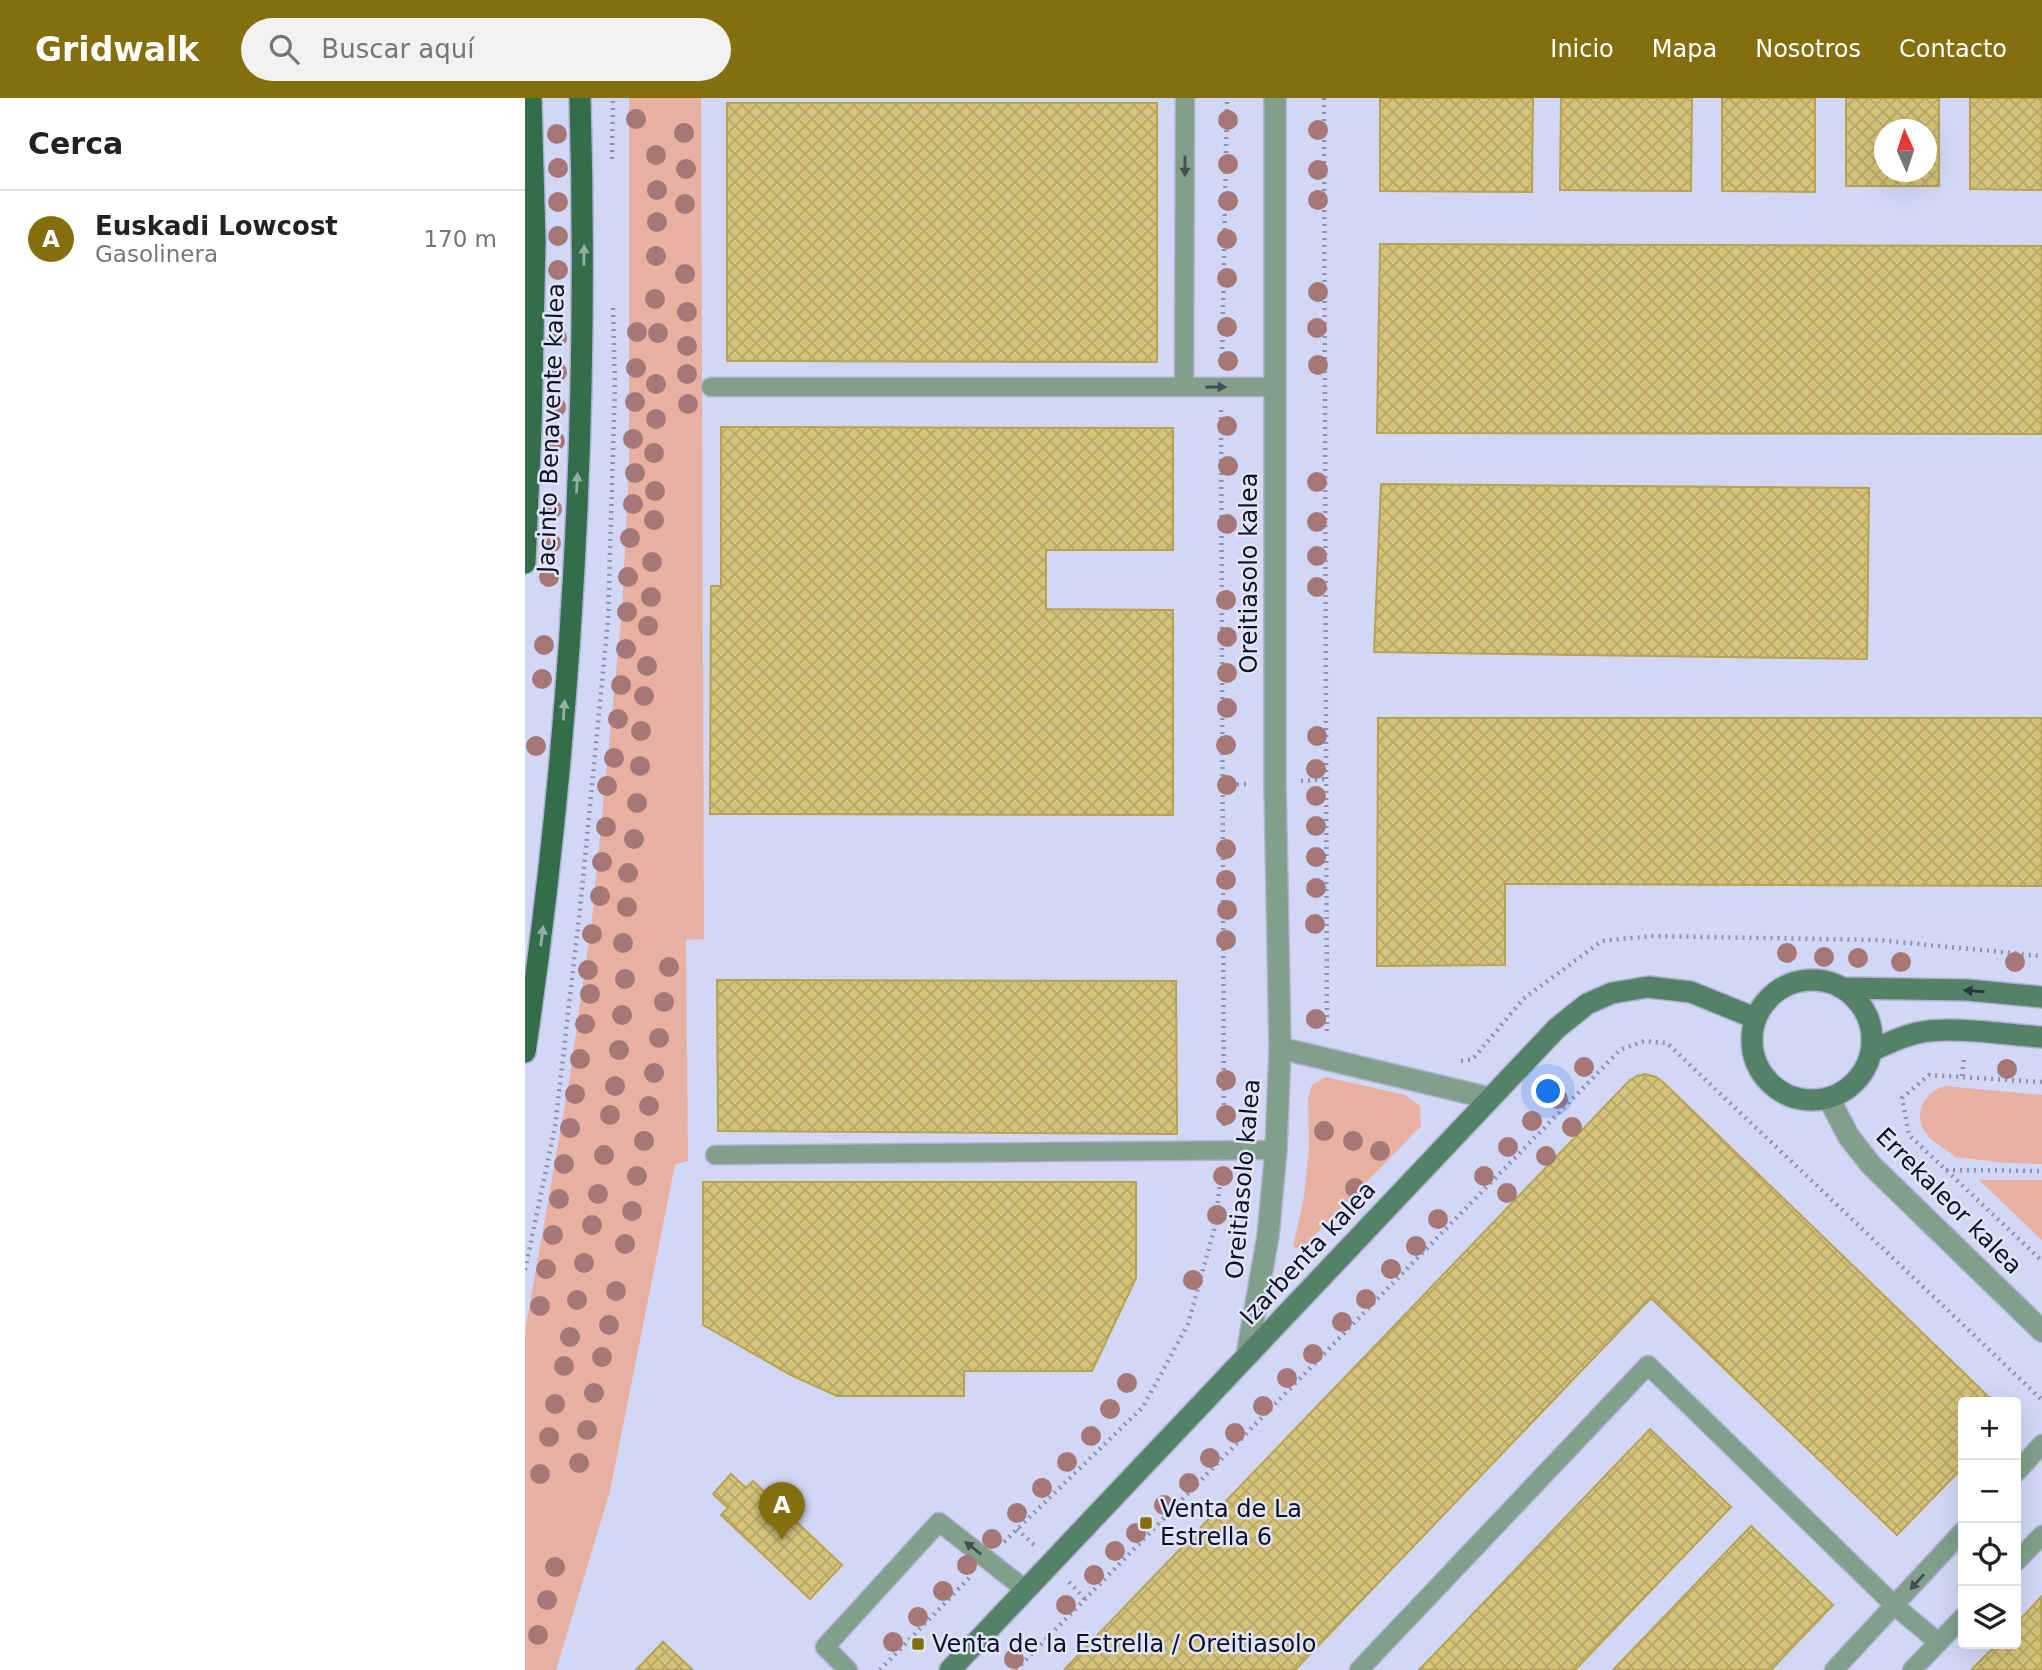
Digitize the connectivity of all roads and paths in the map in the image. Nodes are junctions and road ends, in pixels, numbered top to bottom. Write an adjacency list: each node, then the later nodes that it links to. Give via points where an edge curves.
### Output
1 (531, 98): 11 (main road, Jacinto Benavente kalea, via 535,241)
2 (580, 98): 20 (main road, Jacinto Benavente kalea, one-way to 2, via 558,802 570,622 584,240)
3 (1185, 98): 8 (lane, one-way to 8)
4 (1227, 98): 9 (path)
5 (1275, 98): 10 (street, Oreitiasolo kalea)
6 (1324, 98): 16 (path)
7 (711, 387): 8 (lane)
8 (1184, 387): 9 (lane, one-way to 9)
9 (1221, 387): 10 (lane); 26 (path)
10 (1275, 387): 18 (street, Oreitiasolo kalea)
11 (525, 563)
12 (2042, 956): 21 (path, via 1878,940 1651,936 1602,941 1523,999 1473,1059)
13 (1842, 988): 14 (main road, one-way to 13, via 1967,990); 15 (main road, via 1822,981 1782,987 1765,1001); 19 (main road, via 1865,1011)
14 (2042, 997)
15 (1755, 1018): 23 (main road, Izarbenta kalea, via 1691,992 1648,987 1612,993 1587,1004 1557,1028); 24 (main road, via 1751,1045 1759,1071 1777,1091 1802,1101)
16 (1327, 1036)
17 (2042, 1037): 19 (main road, via 1920,1032)
18 (1280, 1048): 23 (street, Oreitiasolo kalea); 25 (street, Oreitiasolo kalea)
19 (1872, 1051): 24 (main road, via 1864,1072 1849,1088)
20 (525, 1052)
21 (1454, 1062)
22 (2042, 1082): 28 (path, via 1929,1075 1902,1098 1909,1135)
23 (1489, 1098): 32 (main road, Izarbenta kalea)
24 (1829, 1099): 31 (street, Errekaleor kalea, via 1849,1137 1871,1165)
25 (1276, 1150): 26 (lane); 32 (street, Oreitiasolo kalea, via 1265,1258)
26 (1224, 1151): 27 (lane); 39 (path, via 1214,1230 1188,1324 1143,1407)
27 (715, 1155)
28 (1946, 1170): 29 (path); 30 (path)
29 (2042, 1171)
30 (2042, 1261)
31 (2042, 1331)
32 (1247, 1355): 40 (main road, Izarbenta kalea)
33 (2042, 1400): 47 (path, via 1667,1044 1644,1041 1620,1050)
34 (2042, 1444): 35 (lane)
35 (2021, 1467)
36 (2042, 1535): 38 (lane)
37 (1958, 1537): 41 (lane, one-way to 41)
38 (2021, 1557)
39 (987, 1559): 40 (lane); 44 (lane, one-way to 44, via 939,1521 825,1647); 45 (path)
40 (1026, 1590): 46 (main road, Izarbenta kalea)
41 (1895, 1606): 43 (lane); 48 (lane, via 1648,1365); 49 (lane)
42 (1958, 1622): 43 (lane)
43 (1938, 1643): 50 (lane)
44 (848, 1670)
45 (880, 1670)
46 (950, 1670)
47 (1016, 1670)
48 (1359, 1670)
49 (1834, 1670)
50 (1912, 1670)

